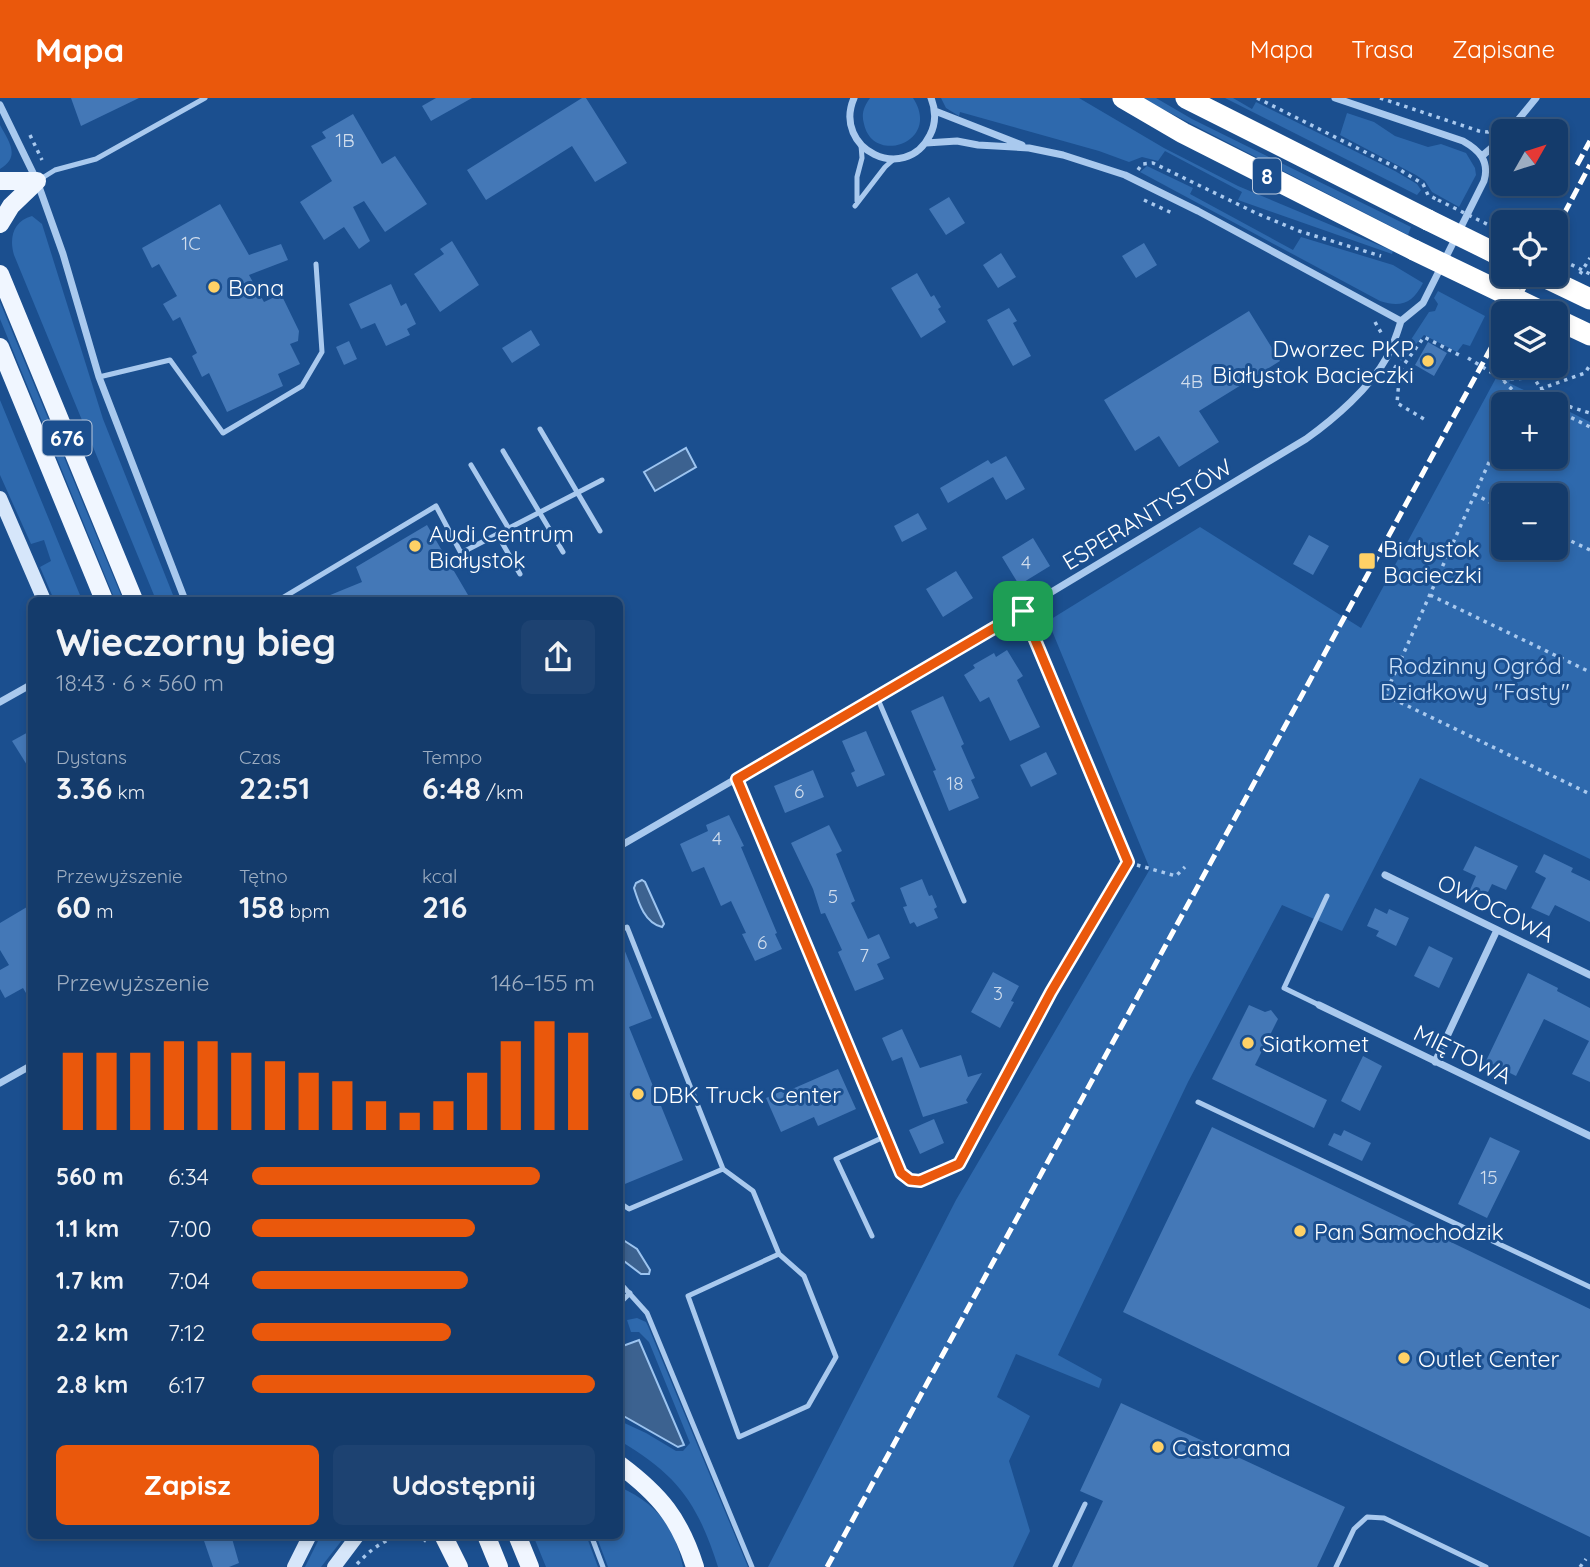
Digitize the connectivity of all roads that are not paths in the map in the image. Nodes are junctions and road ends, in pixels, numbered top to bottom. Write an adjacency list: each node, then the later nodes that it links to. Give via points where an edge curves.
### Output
1 (205, 98): 18 (lane, via 96,159 55,170)
2 (854, 98): 12 (street, via 851,129)
3 (931, 98): 9 (street)
4 (1122, 98): 26 (highway, 8, bridge)
5 (1186, 98): 20 (highway, 8, bridge)
6 (1335, 98): 15 (street, via 1464,141)
7 (1536, 98): 10 (street)
8 (0, 105): 18 (street)
9 (935, 111): 11 (street, via 934,128); 13 (street)
10 (1519, 119)
11 (926, 143): 13 (street, via 957,141); 16 (street, via 912,155)
12 (861, 145): 16 (street, via 876,156); 16 (lane, via 856,203)
13 (1029, 148): 27 (street, via 1133,178)
14 (1491, 148): 15 (street)
15 (1482, 156): 27 (street, via 1486,174 1470,209 1423,303)
16 (894, 159)
17 (0, 181): 18 (main road)
18 (37, 181): 19 (main road); 32 (street)
19 (0, 224)
20 (1491, 251)
21 (0, 263): 23 (main road)
22 (316, 264): 32 (lane, via 322,352 302,386 223,433 170,360)
23 (0, 274): 47 (main road, 676)
24 (1565, 287): 25 (highway, bridge)
25 (1590, 299)
26 (1520, 301)
27 (1401, 321): 50 (street, ESPERANTYSTÓW, via 1377,373 1331,421)
28 (1568, 324): 29 (highway)
29 (1590, 335)
30 (0, 347): 31 (main road, 676)
31 (5, 367): 46 (main road, 676)
32 (99, 377): 48 (street)
33 (540, 429): 37 (lane)
34 (503, 451): 39 (lane)
35 (471, 465): 40 (lane)
36 (602, 480): 37 (lane)
37 (577, 493): 39 (lane); 41 (lane)
38 (0, 498): 45 (street)
39 (538, 513): 40 (lane); 43 (lane)
40 (509, 528): 42 (lane)
41 (600, 531)
42 (497, 534): 44 (lane); 49 (lane, via 461,553 436,506)
43 (563, 552)
44 (520, 574)
45 (43, 597)
46 (103, 597)
47 (133, 597)
48 (183, 597)
49 (284, 597)
50 (1023, 611): 52 (street, ESPERANTYSTÓW); 67 (street, via 1128,862 1051,992 959,1164 920,1181 910,1180 901,1173)
51 (28, 686): 53 (street)
52 (877, 697): 54 (street, ESPERANTYSTÓW); 58 (lane)
53 (0, 702)
54 (737, 779): 55 (street, ESPERANTYSTÓW); 67 (street)
55 (623, 844)
56 (1385, 875): 60 (street, OWOCOWA)
57 (1327, 896): 62 (lane, via 1284,988)
58 (964, 901)
59 (623, 928): 69 (lane, via 627,926)
60 (1497, 930): 61 (street, OWOCOWA); 63 (street)
61 (1590, 975)
62 (1319, 1004): 63 (street, MIĘTOWA)
63 (1435, 1062): 68 (street, MIĘTOWA)
64 (28, 1067): 65 (street)
65 (0, 1083)
66 (1198, 1102): 74 (lane)
67 (886, 1136): 71 (lane, via 836,1159)
68 (1590, 1136)
69 (723, 1170): 70 (lane, via 629,1209); 72 (lane, via 753,1191)
70 (623, 1205)
71 (872, 1236)
72 (779, 1254): 72 (lane, via 688,1296 739,1437 808,1406 836,1357 804,1276)
73 (623, 1286): 75 (lane)
74 (1590, 1287)
75 (630, 1293): 76 (lane); 94 (lane, via 647,1313)
76 (623, 1300)
77 (623, 1467): 93 (main road, via 669,1510)
78 (1085, 1504): 95 (lane)
79 (308, 1539): 87 (street)
80 (355, 1539): 86 (street)
81 (364, 1539): 86 (street)
82 (437, 1539): 89 (main road)
83 (488, 1539): 90 (main road)
84 (519, 1539): 91 (main road)
85 (592, 1539): 92 (lane)
86 (347, 1551): 88 (street)
87 (294, 1567)
88 (334, 1567)
89 (459, 1567)
90 (499, 1567)
91 (530, 1567)
92 (603, 1567)
93 (695, 1567)
94 (752, 1567)
95 (1055, 1567)
96 (1336, 1567): 97 (lane, via 1354,1528 1367,1517 1384,1518)
97 (1486, 1567)

